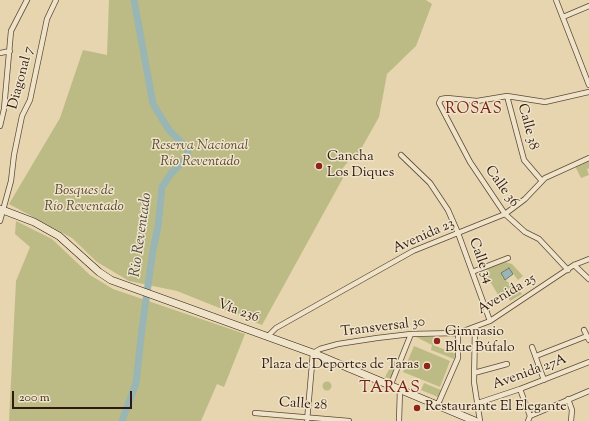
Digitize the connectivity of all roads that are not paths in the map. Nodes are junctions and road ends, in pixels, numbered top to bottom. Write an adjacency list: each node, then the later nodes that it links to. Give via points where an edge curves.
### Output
1 (26, 0): 6 (street, via 12,26)
2 (56, 0): 15 (street, Diagonal 7, via 47,19 30,100 22,116 11,181)
3 (556, 0): 5 (street)
4 (589, 6): 5 (street)
5 (563, 17): 8 (street)
6 (10, 51): 7 (street); 11 (street)
7 (0, 53)
8 (589, 85)
9 (589, 92): 10 (street, via 544,102)
10 (507, 96): 14 (street, Calle 38, via 524,160); 16 (street, Calle 36, via 477,101 447,98 439,101 470,162)
11 (0, 126)
12 (401, 155): 18 (street, Calle 34, via 430,183 448,210)
13 (589, 158): 14 (street, Avenida 23)
14 (542, 181): 16 (street, Avenida 23, via 525,199)
15 (2, 209): 17 (street, Diagonal 7); 30 (main road, Vía 236, via 59,236 111,280)
16 (505, 214): 18 (street, Avenida 23); 22 (street, Calle 36, via 525,232 539,239)
17 (0, 221)
18 (458, 233): 23 (street, Calle 34); 30 (street, Avenida 23, via 413,251 276,328)
19 (508, 258): 23 (street)
20 (589, 259): 21 (street, Avenida 25)
21 (574, 265): 22 (street, Avenida 25); 24 (street)
22 (568, 270): 25 (street, Avenida 25)
23 (472, 272): 25 (street, Calle 34)
24 (589, 279)
25 (490, 321): 26 (street, Avenida 25)
26 (475, 327): 28 (street, Avenida 25); 37 (street)
27 (584, 330): 31 (street)
28 (458, 333): 29 (street, Transversal 30); 45 (street, via 458,358)
29 (411, 334): 33 (street, Transversal 30, via 338,344); 39 (street)
30 (268, 336): 33 (main road, Vía 236)
31 (588, 338): 34 (street)
32 (532, 347): 34 (street)
33 (313, 353): 39 (main road, Vía 236); 48 (street)
34 (536, 356): 38 (street)
35 (589, 362): 38 (street, Avenida 27A)
36 (507, 364): 37 (street)
37 (474, 373): 44 (street)
38 (544, 380): 41 (street, Avenida 27A)
39 (391, 384): 40 (main road, Vía 236)
40 (400, 388): 45 (main road, Vía 236); 50 (street)
41 (520, 389): 44 (street, Avenida 27A); 47 (street)
42 (589, 391): 43 (street)
43 (568, 399): 47 (street); 54 (street, via 572,410)
44 (478, 403): 52 (street)
45 (438, 404): 51 (main road, Vía 236)
46 (255, 413): 48 (street, Calle 28)
47 (530, 416): 53 (street)
48 (308, 419): 49 (street, Calle 28)
49 (349, 421)
50 (399, 421)
51 (475, 421)
52 (480, 421)
53 (528, 421)
54 (571, 421)

